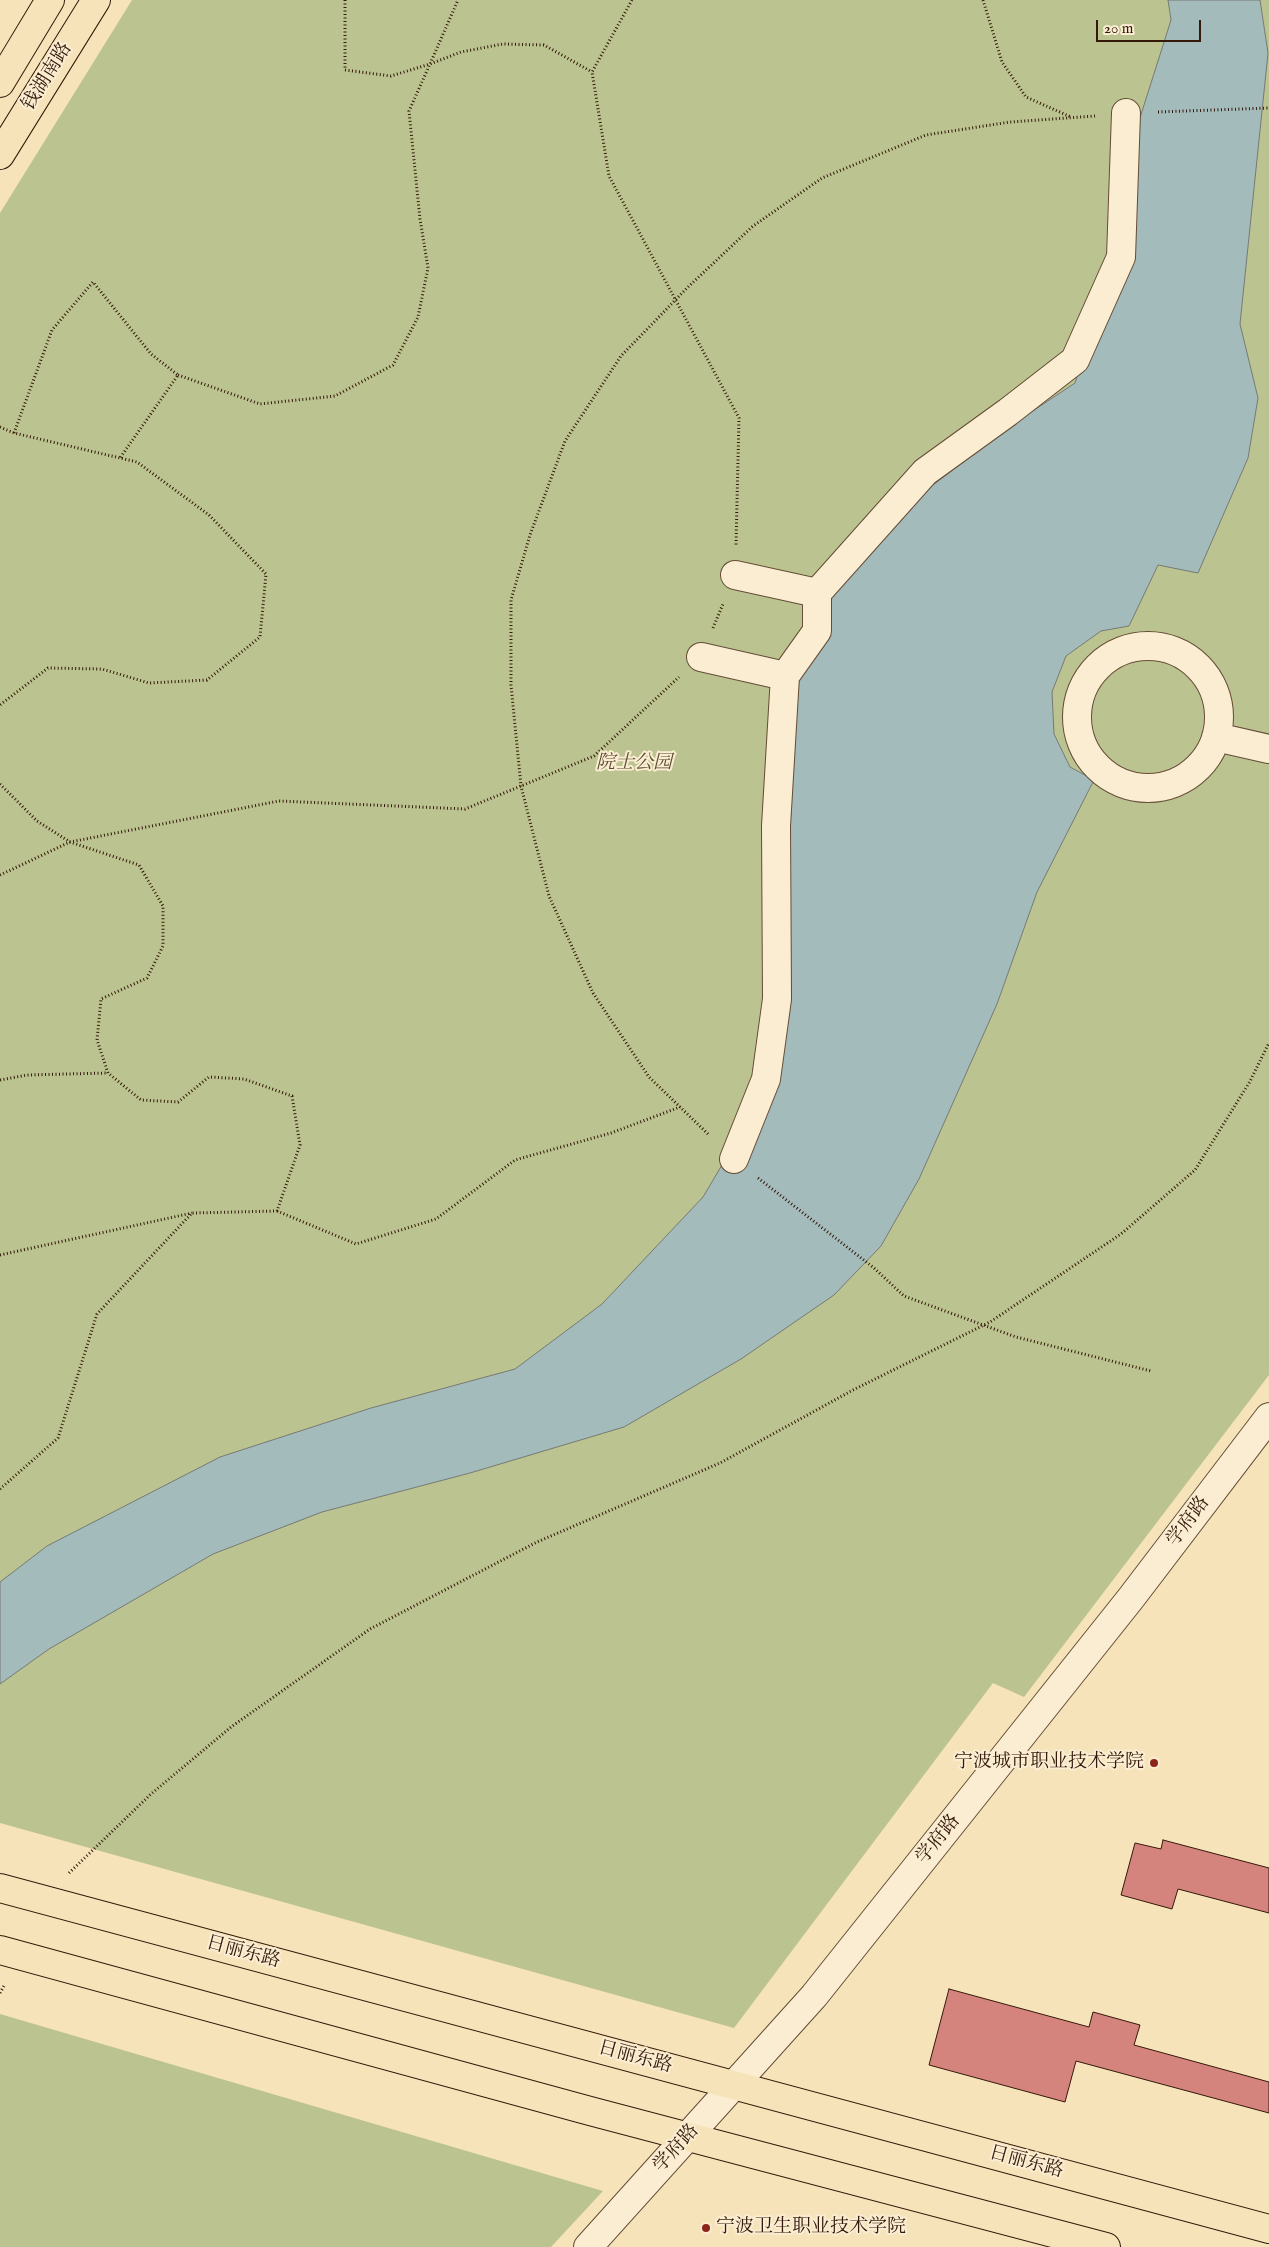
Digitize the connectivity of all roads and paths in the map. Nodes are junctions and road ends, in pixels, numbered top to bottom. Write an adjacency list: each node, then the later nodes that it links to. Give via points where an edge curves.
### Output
1 (50, 0): 9 (main road, 钱湖南路)
2 (96, 0): 13 (main road, 钱湖南路)
3 (345, 0): 7 (path, via 345,70 391,76)
4 (458, 0): 7 (path)
5 (632, 0): 8 (path)
6 (983, 0): 12 (path, via 1002,62 1026,97)
7 (430, 64): 8 (path, via 461,52 503,44 544,45); 15 (path, via 410,111 428,268 418,317 393,365 335,396 260,404)
8 (592, 72): 14 (path, via 608,176)
9 (0, 83)
10 (1269, 108): 11 (path)
11 (1133, 113): 12 (path); 20 (street, via 1121,257 1075,360 925,472)
12 (1072, 118): 14 (path, via 1010,122 926,135 822,178 753,226)
13 (0, 154)
14 (676, 300): 19 (path, via 739,418); 27 (path, via 621,356 565,440 530,534 511,600 511,685)
15 (178, 375): 17 (path, via 151,354 93,282 52,330); 18 (path)
16 (0, 426): 17 (path)
17 (14, 433): 18 (path)
18 (120, 458): 23 (path, via 137,462 209,515 266,574 260,637 207,680 149,683 102,669 48,668)
19 (735, 575): 20 (street); 21 (path)
20 (817, 594): 22 (street, via 817,631)
21 (701, 657): 22 (street); 27 (path, via 594,756)
22 (785, 676): 34 (street, via 776,826 776,999 766,1079)
23 (0, 704)
24 (1216, 736): 24 (street, via 1219,712 1213,689 1200,668 1180,654 1157,646 1132,647 1110,656 1091,673 1080,694 1076,717 1079,739 1090,759 1106,775 1126,785 1149,788 1172,784 1191,773 1207,757); 25 (street)
25 (1269, 749)
26 (0, 784): 28 (path, via 37,821)
27 (522, 786): 28 (path, via 466,810 279,801); 33 (path, via 549,896 593,993 649,1078)
28 (70, 842): 29 (path); 31 (path, via 139,865 163,906 163,946 147,978 101,999 97,1040)
29 (0, 874)
30 (1269, 1043): 38 (path, via 1250,1083 1195,1170 1121,1234)
31 (108, 1073): 32 (path, via 27,1075); 35 (path, via 141,1100 178,1102 209,1077 244,1079 292,1096 300,1145)
32 (0, 1080)
33 (680, 1107): 34 (path); 35 (path, via 610,1133 515,1160 436,1219 356,1244)
34 (743, 1165): 38 (path, via 874,1268 904,1296)
35 (277, 1211): 36 (path)
36 (192, 1213): 37 (path); 41 (path, via 97,1314 58,1438)
37 (0, 1255)
38 (984, 1325): 39 (path, via 1016,1337); 43 (path, via 853,1390 720,1463 537,1542 370,1628 231,1727 151,1794 70,1872)
39 (1151, 1371)
40 (1269, 1417): 46 (street, 学府路, via 1131,1598 814,1996)
41 (0, 1489)
42 (0, 1888): 43 (main road, 日丽东路)
43 (53, 1902): 46 (main road, 日丽东路)
44 (11, 1953): 45 (path); 47 (main road)
45 (0, 1992)
46 (735, 2084): 47 (street, 学府路); 48 (main road, 日丽东路)
47 (688, 2136): 49 (street, 学府路); 50 (main road)
48 (1269, 2229)
49 (588, 2247)
50 (1106, 2247)

